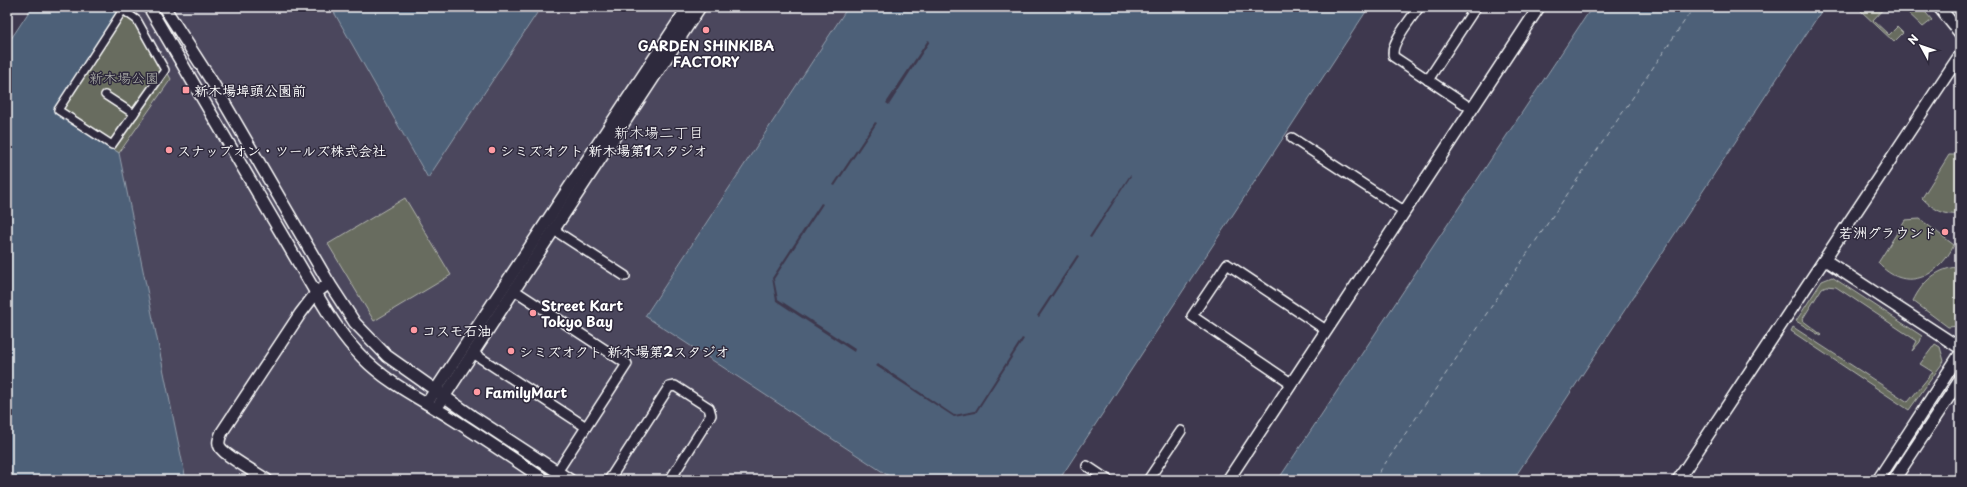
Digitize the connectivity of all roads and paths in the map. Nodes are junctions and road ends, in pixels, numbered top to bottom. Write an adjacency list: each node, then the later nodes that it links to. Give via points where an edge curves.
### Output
1 (148, 7): 23 (street)
2 (164, 7): 21 (street, via 214,85)
3 (688, 7): 16 (street)
4 (700, 7): 16 (street)
5 (1419, 7): 11 (street, via 1392,51 1396,59)
6 (1476, 7): 11 (street)
7 (1538, 7): 13 (street)
8 (1939, 7): 9 (street)
9 (1960, 33)
10 (1960, 55): 19 (street)
11 (1428, 80): 13 (street)
12 (105, 95): 14 (street)
13 (1472, 109): 17 (street)
14 (134, 114): 14 (street, via 112,145 58,110 123,10 137,20 165,70)
15 (1292, 138): 17 (street)
16 (607, 140): 18 (street); 30 (street)
17 (1404, 211): 24 (street)
18 (554, 230): 20 (street); 22 (street)
19 (1825, 260): 25 (street); 34 (street)
20 (625, 276)
21 (329, 283): 23 (street); 30 (street, via 355,323 374,344)
22 (514, 290): 26 (street); 32 (street, via 627,364)
23 (316, 293): 31 (street, via 335,323 362,357 381,374); 38 (street, via 218,441 219,447 226,453)
24 (1326, 330): 29 (street); 29 (street, via 1227,264 1192,316)
25 (1960, 348)
26 (473, 353): 30 (street); 32 (street)
27 (1960, 354): 37 (street)
28 (1960, 380): 48 (street)
29 (1291, 383): 45 (street)
30 (440, 393): 31 (street); 36 (street)
31 (431, 406): 39 (street)
32 (586, 427): 36 (street)
33 (1181, 431): 44 (street)
34 (1694, 459): 46 (street); 47 (street)
35 (1087, 466): 43 (street)
36 (557, 472): 40 (street)
37 (1882, 478)
38 (267, 480)
39 (545, 480)
40 (570, 480)
41 (609, 480): 42 (street, via 669,387 674,386 709,408 711,415)
42 (670, 480)
43 (1108, 480)
44 (1148, 480)
45 (1228, 480)
46 (1678, 480)
47 (1687, 480)
48 (1894, 480)

